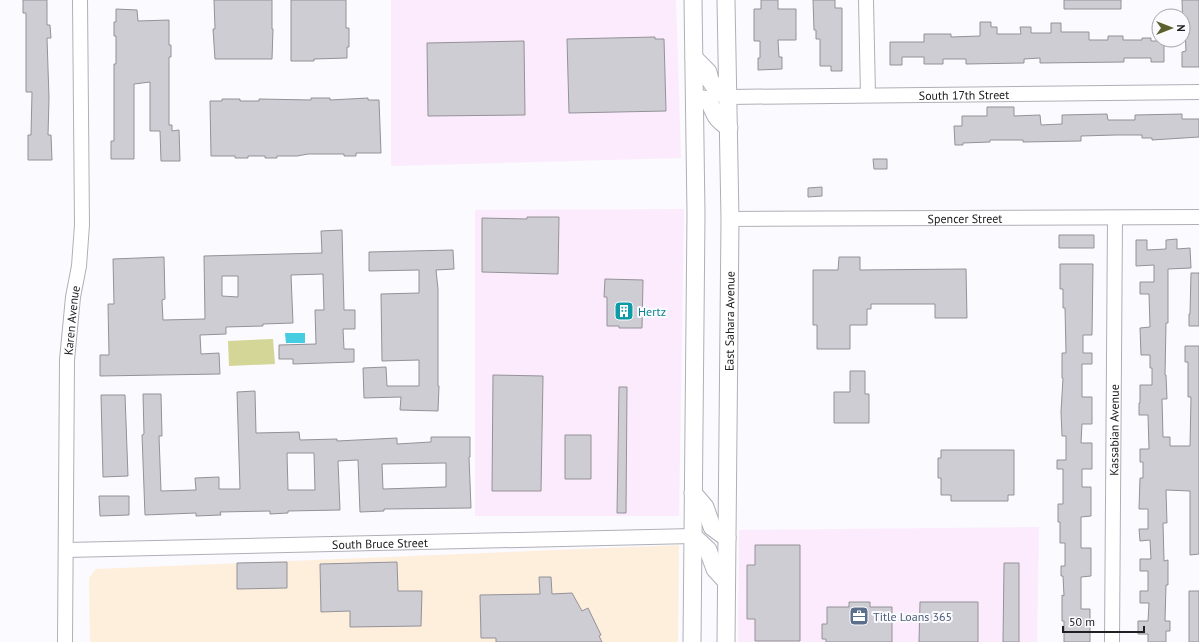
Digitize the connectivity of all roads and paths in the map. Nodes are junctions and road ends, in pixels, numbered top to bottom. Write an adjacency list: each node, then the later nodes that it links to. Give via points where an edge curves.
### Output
1 (80, 0): 17 (street, Karen Avenue, via 82,225 67,360)
2 (693, 0): 5 (main road)
3 (726, 0): 8 (main road, East Sahara Avenue)
4 (866, 0): 7 (street)
5 (694, 58): 8 (main road, via 708,72 714,86); 9 (main road)
6 (1199, 92): 7 (street, South 17th Street)
7 (868, 95): 8 (street, South 17th Street)
8 (728, 97): 10 (main road, East Sahara Avenue)
9 (695, 98): 10 (main road, via 710,101 715,115); 14 (main road)
10 (729, 128): 13 (main road, East Sahara Avenue)
11 (1115, 218): 12 (street, Spencer Street); 13 (street, Spencer Street); 22 (street, Kassabian Avenue)
12 (1199, 218)
13 (730, 219): 16 (main road, East Sahara Avenue)
14 (693, 493): 15 (main road); 16 (main road, via 705,507 712,527)
15 (693, 536): 17 (street, South Bruce Street); 18 (main road, via 708,550 715,569); 20 (main road)
16 (727, 538): 18 (main road, East Sahara Avenue)
17 (66, 550): 19 (street, Karen Avenue)
18 (726, 581): 21 (main road, East Sahara Avenue)
19 (65, 642)
20 (692, 642)
21 (726, 642)
22 (1112, 642)

